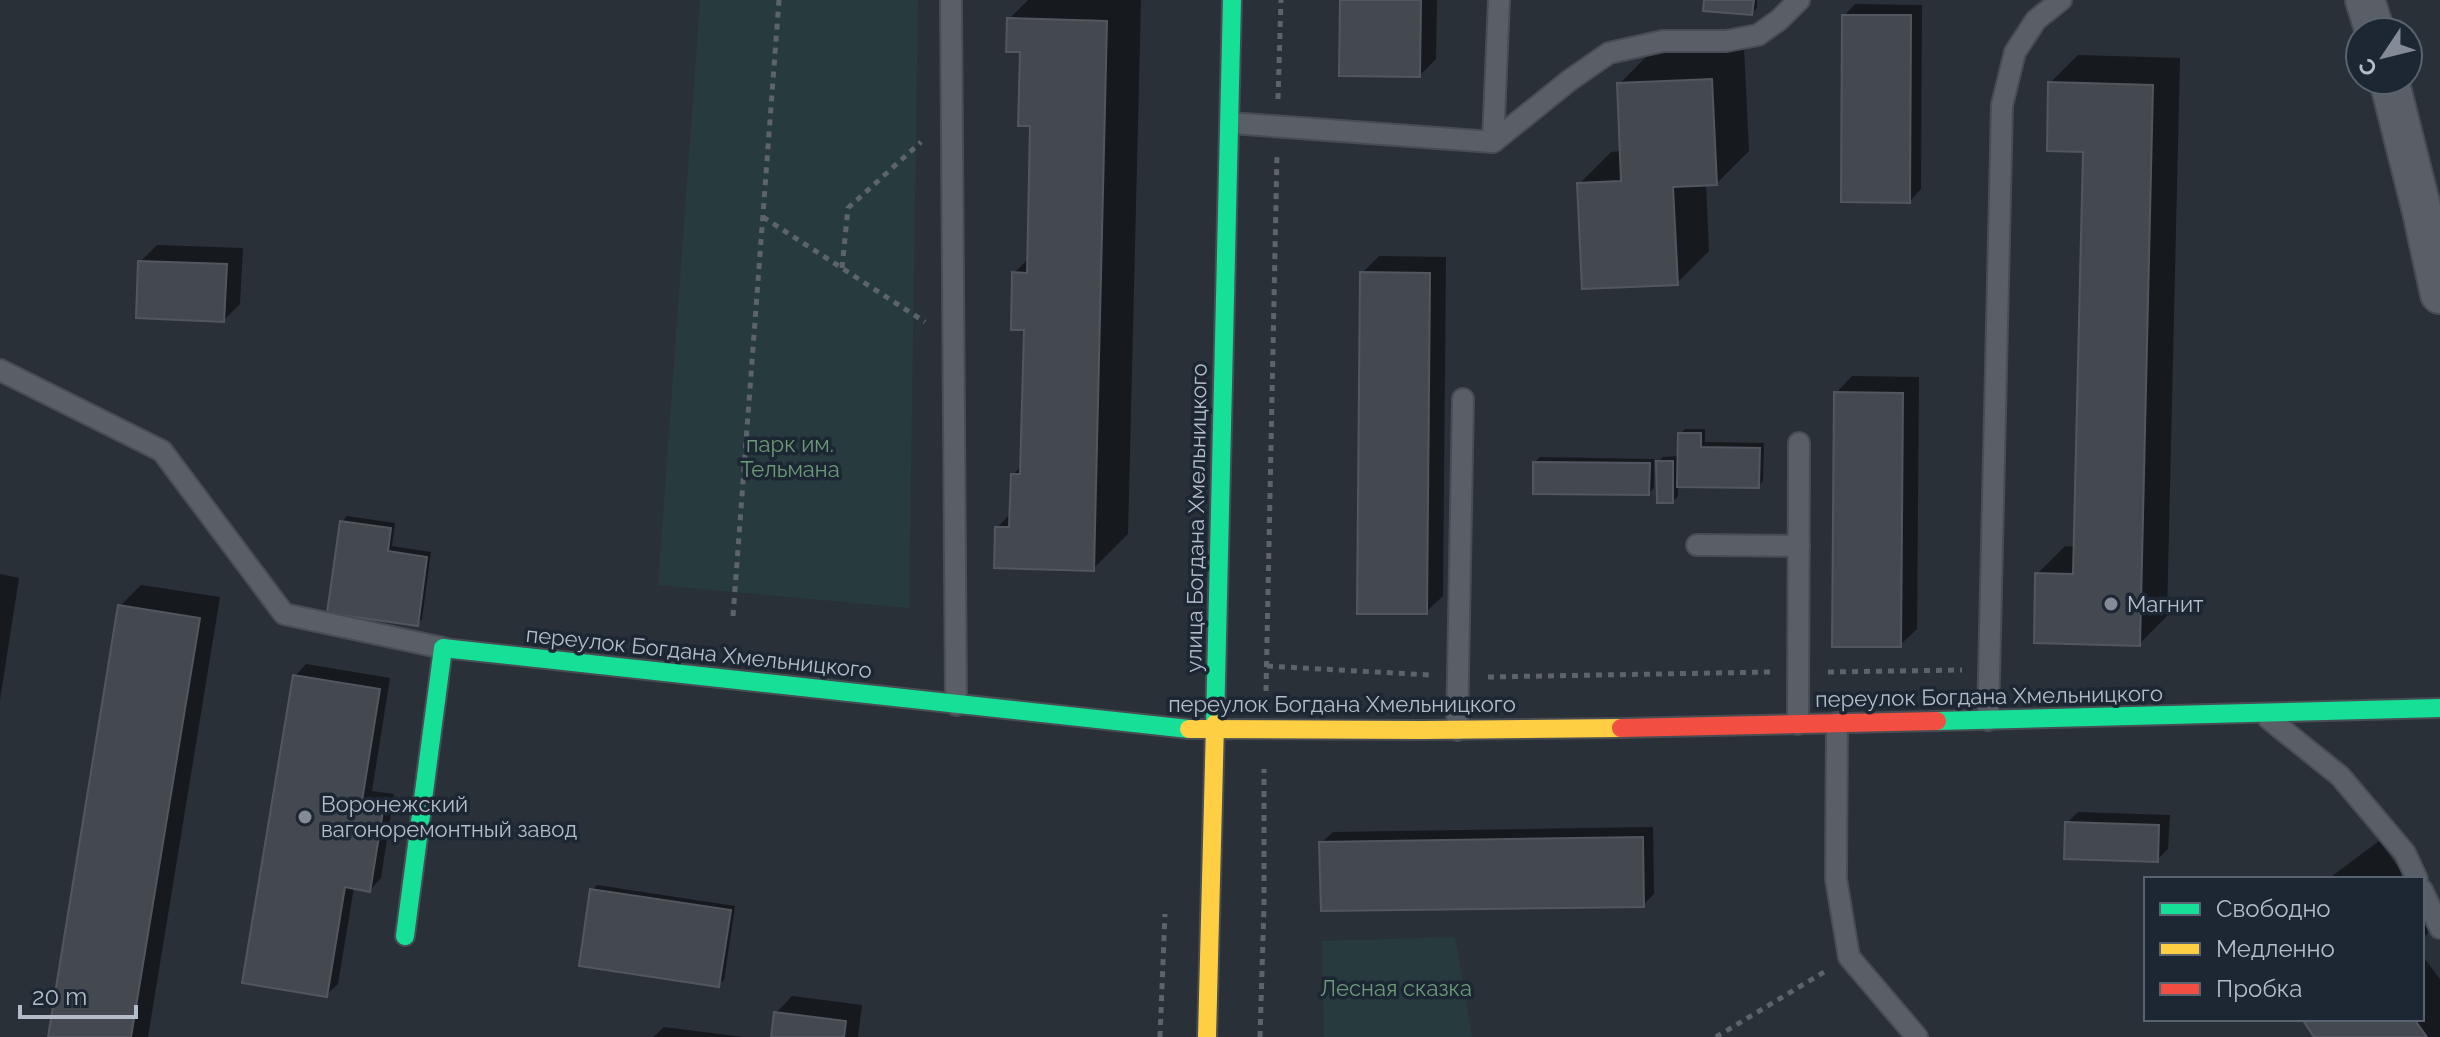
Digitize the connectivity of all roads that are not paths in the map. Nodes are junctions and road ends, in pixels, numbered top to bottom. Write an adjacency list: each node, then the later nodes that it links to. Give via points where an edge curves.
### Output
1 (951, 0): 16 (lane)
2 (1232, 0): 7 (street, улица Богдана Хмельницкого)
3 (1499, 0): 8 (lane)
4 (1799, 0): 8 (lane, via 1758,35 1663,41 1609,53)
5 (2061, 0): 19 (lane, via 2036,20 2015,52 2002,105)
6 (2393, 96): 9 (street)
7 (1230, 123): 8 (lane); 22 (street, улица Богдана Хмельницкого)
8 (1493, 142)
9 (2439, 286)
10 (0, 370): 15 (lane, via 162,451 284,614)
11 (1463, 399): 23 (lane)
12 (1799, 443): 14 (lane)
13 (1697, 545): 14 (lane)
14 (1799, 546): 21 (lane)
15 (443, 648): 16 (street, переулок Богдана Хмельницкого); 27 (street)
16 (956, 705): 22 (street, переулок Богдана Хмельницкого)
17 (2440, 708): 18 (street, переулок Богдана Хмельницкого)
18 (2263, 715): 19 (street, переулок Богдана Хмельницкого); 24 (lane, via 2340,776 2405,853)
19 (1988, 720): 20 (street, переулок Богдана Хмельницкого)
20 (1837, 723): 21 (street, переулок Богдана Хмельницкого); 29 (lane, via 1836,879 1849,957)
21 (1798, 724): 23 (street, переулок Богдана Хмельницкого)
22 (1215, 730): 23 (street, переулок Богдана Хмельницкого); 28 (street, улица Богдана Хмельницкого)
23 (1457, 730)
24 (2416, 877)
25 (2424, 894): 26 (lane)
26 (2440, 928)
27 (405, 936)
28 (1207, 1037)
29 (1917, 1037)

